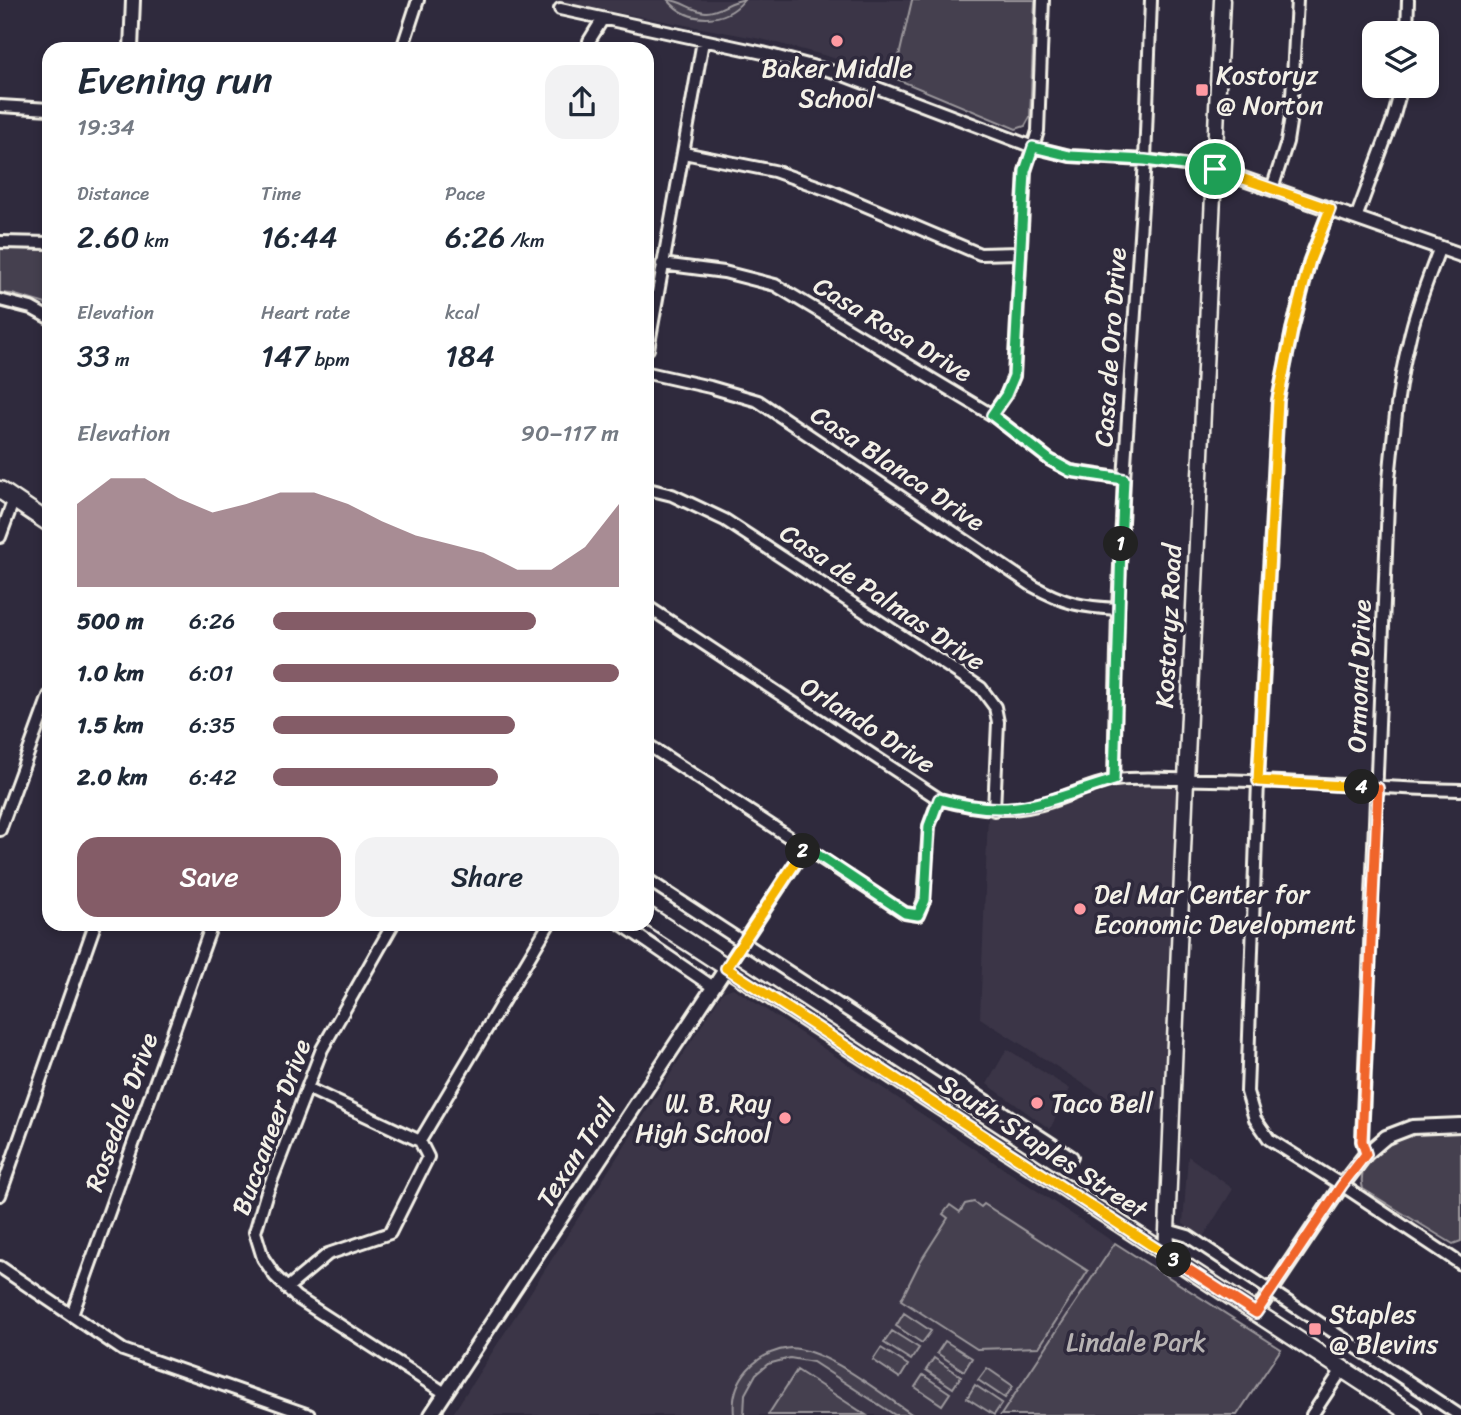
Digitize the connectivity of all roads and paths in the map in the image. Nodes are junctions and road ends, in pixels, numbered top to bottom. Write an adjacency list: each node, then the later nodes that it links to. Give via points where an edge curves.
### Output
1 (133, 0): 12 (street)
2 (418, 0): 13 (street)
3 (1043, 0): 18 (street, via 1038,131)
4 (1152, 0): 20 (street, Casa de Oro Drive)
5 (1222, 0): 21 (main road, Kostoryz Road)
6 (1297, 0): 22 (street, via 1292,116)
7 (1408, 0): 10 (street)
8 (560, 9): 9 (street)
9 (602, 20): 11 (street); 14 (street)
10 (1407, 21)
11 (703, 41): 18 (street, via 838,73); 19 (street)
12 (131, 42)
13 (404, 42)
14 (589, 42)
15 (1399, 98): 24 (street)
16 (0, 106): 17 (street)
17 (42, 109)
18 (1033, 147): 20 (street, via 1070,156); 29 (street, via 1025,171)
19 (684, 153): 29 (street, via 774,171 980,254); 30 (street)
20 (1145, 160): 21 (street); 36 (street, Casa de Oro Drive)
21 (1215, 169): 22 (street); 46 (main road, Kostoryz Road)
22 (1272, 189): 23 (street)
23 (1330, 209): 24 (street); 47 (street, via 1310,260 1278,400)
24 (1356, 218): 27 (street)
25 (0, 242): 26 (street)
26 (42, 243)
27 (1440, 247): 28 (street); 48 (street, Ormond Drive, via 1407,345 1396,414 1389,479)
28 (1460, 252)
29 (1019, 253): 35 (street, via 1014,376)
30 (662, 264): 32 (street); 35 (street, Casa Rosa Drive, via 775,285)
31 (0, 300): 33 (street)
32 (654, 313)
33 (42, 314)
34 (654, 374): 41 (street, Casa Blanca Drive, via 758,401 1032,586 1059,601)
35 (992, 415): 36 (street, Casa Rosa Drive, via 1070,471)
36 (1124, 479): 41 (street, Casa de Oro Drive)
37 (654, 490): 51 (street, Casa de Palmas Drive, via 725,520 981,688 995,707 998,722)
38 (7, 494): 39 (main road); 40 (street)
39 (42, 518)
40 (0, 537)
41 (1118, 609): 45 (street, Casa de Oro Drive)
42 (654, 611): 50 (street, Orlando Drive)
43 (42, 715): 52 (street)
44 (654, 749): 53 (street)
45 (1114, 780): 46 (street, Orlando Drive); 51 (street, Orlando Drive, via 1046,803)
46 (1186, 780): 47 (street, Orlando Drive); 71 (main road, Kostoryz Road)
47 (1258, 781): 48 (street, Orlando Drive); 69 (street, via 1247,1092 1255,1119 1269,1139)
48 (1378, 788): 49 (street, Orlando Drive); 67 (street, Ormond Drive, via 1362,1141)
49 (1461, 790)
50 (939, 799): 51 (street, Orlando Drive); 53 (street, via 929,826 925,900 918,915 905,913)
51 (994, 810)
52 (0, 830)
53 (806, 847): 61 (street, Texan Trail)
54 (654, 884): 61 (street)
55 (654, 920): 62 (main road, South Staples Street)
56 (93, 931): 70 (street)
57 (209, 931): 78 (street, Rosedale Drive)
58 (389, 931): 64 (street, Buccaneer Drive, via 322,1049)
59 (545, 931): 66 (street)
60 (631, 931): 63 (street)
61 (743, 942): 62 (street, Texan Trail); 68 (street)
62 (726, 968): 63 (street, Texan Trail); 72 (main road, South Staples Street)
63 (713, 987): 80 (street, Texan Trail)
64 (307, 1088): 66 (street); 75 (street, Buccaneer Drive, via 255,1232 263,1258)
65 (1461, 1125): 67 (street, via 1412,1127 1386,1137)
66 (420, 1141): 75 (street, via 428,1157 390,1233 328,1254)
67 (1366, 1154): 69 (street)
68 (1072, 1157)
69 (1342, 1185): 73 (street); 76 (street)
70 (0, 1195)
71 (1167, 1230): 72 (main road, Kostoryz Road); 76 (street, via 1188,1236)
72 (1166, 1255): 77 (main road, South Staples Street)
73 (1461, 1264)
74 (0, 1267): 78 (street)
75 (287, 1288): 80 (street, Buccaneer Drive)
76 (1271, 1291): 77 (street); 85 (street)
77 (1256, 1313): 79 (main road, South Staples Street)
78 (72, 1315): 81 (street, via 122,1350)
79 (1343, 1368): 83 (street); 84 (main road, South Staples Street)
80 (445, 1393): 82 (street, Texan Trail)
81 (309, 1415)
82 (431, 1415)
83 (1312, 1415)
84 (1413, 1415)
85 (1459, 1415)

